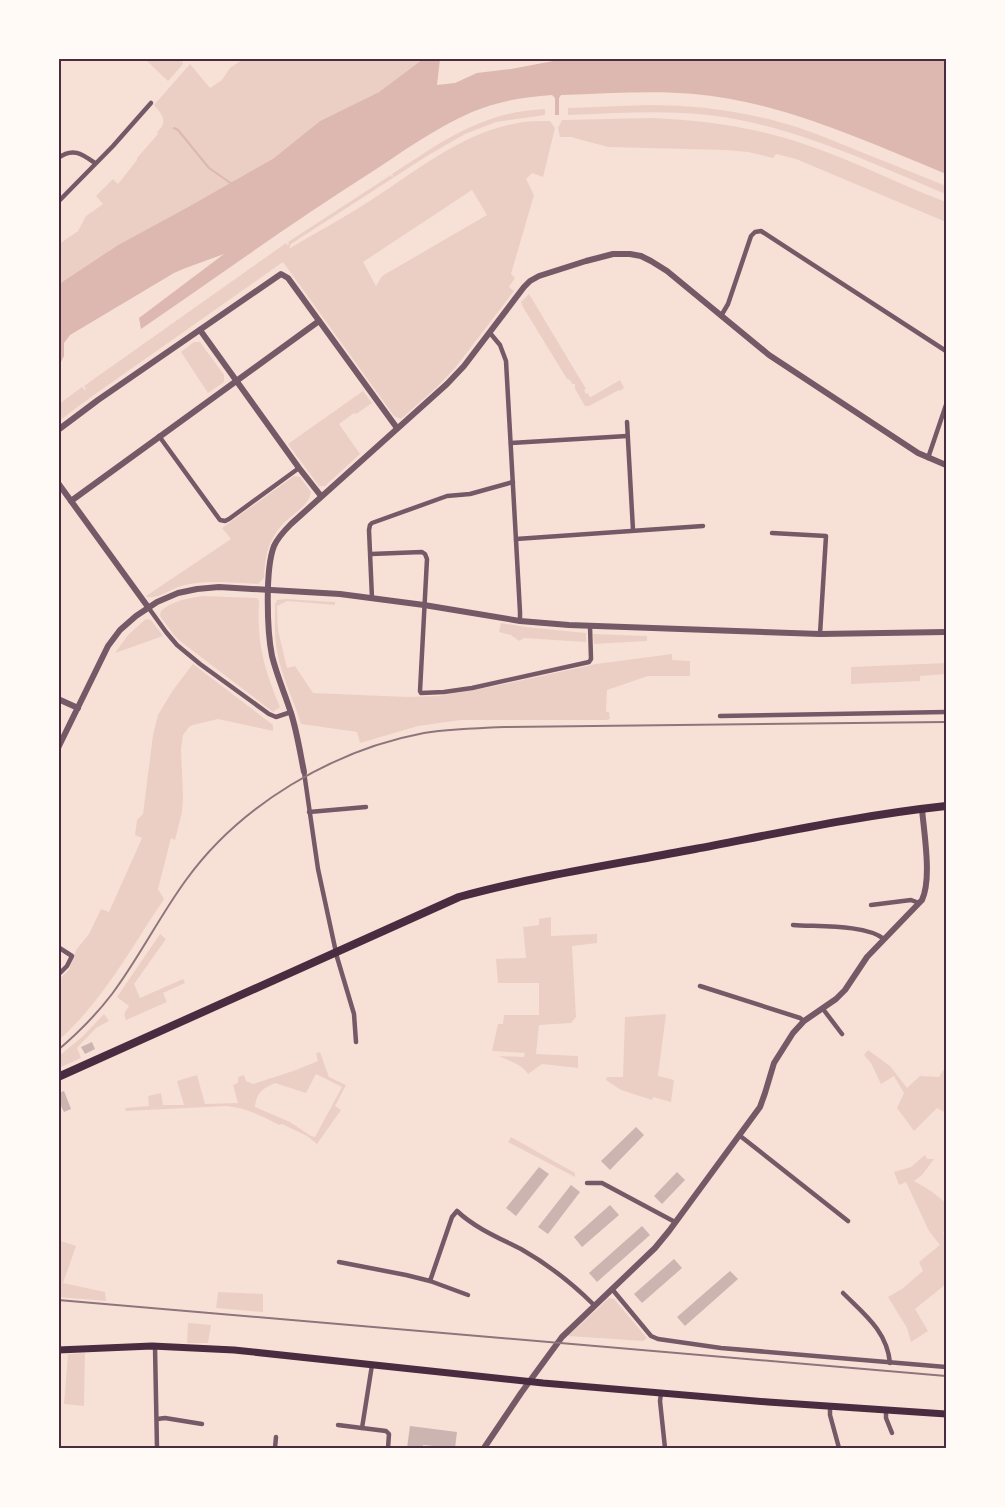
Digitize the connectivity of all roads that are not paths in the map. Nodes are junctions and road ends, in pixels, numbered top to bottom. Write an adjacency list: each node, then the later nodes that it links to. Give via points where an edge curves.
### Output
1 (151, 103): 3 (street)
2 (58, 158): 3 (street, via 71,152)
3 (95, 163): 4 (street)
4 (58, 202)
5 (720, 316): 8 (street, via 651,261 641,256 613,254 530,281); 9 (street, via 728,304 749,240 761,231); 18 (street, via 764,352)
6 (319, 321): 7 (street, via 281,274); 10 (street); 13 (street)
7 (200, 330): 10 (street); 14 (street)
8 (489, 333): 13 (street, via 447,384); 17 (street, via 500,345 506,361)
9 (946, 351)
10 (237, 381): 15 (street); 20 (street)
11 (946, 405): 18 (street)
12 (627, 422): 16 (street)
13 (397, 428): 23 (street)
14 (58, 430)
15 (159, 436): 20 (street, via 220,520 229,519); 24 (street)
16 (627, 436): 17 (street); 26 (street)
17 (511, 442): 21 (street)
18 (928, 458): 19 (street)
19 (946, 465)
20 (299, 468): 23 (street)
21 (513, 482): 28 (street); 29 (street, via 470,495 447,496 372,523)
22 (58, 483): 24 (street)
23 (321, 496): 30 (street, via 278,539)
24 (71, 501): 33 (street)
25 (703, 526): 26 (street)
26 (633, 530): 28 (street)
27 (772, 533): 37 (street, via 826,536)
28 (516, 539): 34 (street)
29 (371, 554): 31 (street); 32 (street, via 425,554)
30 (268, 590): 31 (street); 33 (street, via 197,589); 40 (street, via 269,642)
31 (372, 598): 32 (street)
32 (424, 605): 34 (street); 35 (street, via 421,693 472,688 589,662)
33 (148, 607): 39 (street, via 127,622 108,646); 40 (street, via 172,640 200,664 269,714 276,717)
34 (520, 621): 35 (street)
35 (590, 626): 37 (street)
36 (946, 632): 37 (street)
37 (820, 634)
38 (58, 699): 39 (street)
39 (78, 708): 43 (street)
40 (291, 712): 44 (street)
41 (946, 712): 42 (street)
42 (720, 716)
43 (58, 748)
44 (304, 772): 48 (street)
45 (946, 806): 47 (highway)
46 (366, 807): 48 (street)
47 (922, 809): 49 (street, via 927,883); 54 (highway, via 489,889 459,897)
48 (309, 812): 54 (street)
49 (919, 903): 50 (street, via 910,900); 52 (street)
50 (871, 905)
51 (793, 925): 52 (street, via 855,929)
52 (884, 939): 57 (street)
53 (58, 947): 55 (street, via 72,956)
54 (336, 952): 60 (street, via 355,1018); 61 (highway)
55 (58, 975)
56 (700, 986): 58 (street)
57 (823, 1009): 58 (street); 59 (street)
58 (804, 1021): 62 (street, via 778,1054 760,1107)
59 (842, 1034)
60 (356, 1042)
61 (58, 1077)
62 (739, 1135): 64 (street); 65 (street)
63 (586, 1183): 65 (street, via 602,1183)
64 (848, 1221)
65 (675, 1222): 68 (street, via 655,1248)
66 (339, 1262): 67 (street)
67 (430, 1281): 70 (street); 71 (street, via 457,1211 557,1272)
68 (612, 1289): 71 (street); 74 (street, via 658,1340)
69 (843, 1293): 74 (street, via 879,1330)
70 (468, 1295)
71 (594, 1305): 77 (street, via 565,1334)
72 (155, 1347): 73 (main road); 75 (main road, via 234,1350); 82 (street)
73 (58, 1350)
74 (890, 1363): 76 (street)
75 (372, 1365): 77 (main road); 85 (street)
76 (946, 1367)
77 (530, 1381): 78 (main road); 91 (street)
78 (661, 1393): 79 (main road); 92 (street)
79 (830, 1407): 80 (main road); 93 (street)
80 (886, 1411): 81 (main road); 86 (street)
81 (946, 1414)
82 (157, 1419): 83 (street); 88 (street)
83 (202, 1424)
84 (338, 1425): 85 (street)
85 (362, 1428): 90 (street, via 388,1432)
86 (892, 1433)
87 (276, 1437): 89 (street)
88 (158, 1449)
89 (274, 1449)
90 (388, 1449)
91 (484, 1449)
92 (665, 1449)
93 (839, 1449)

